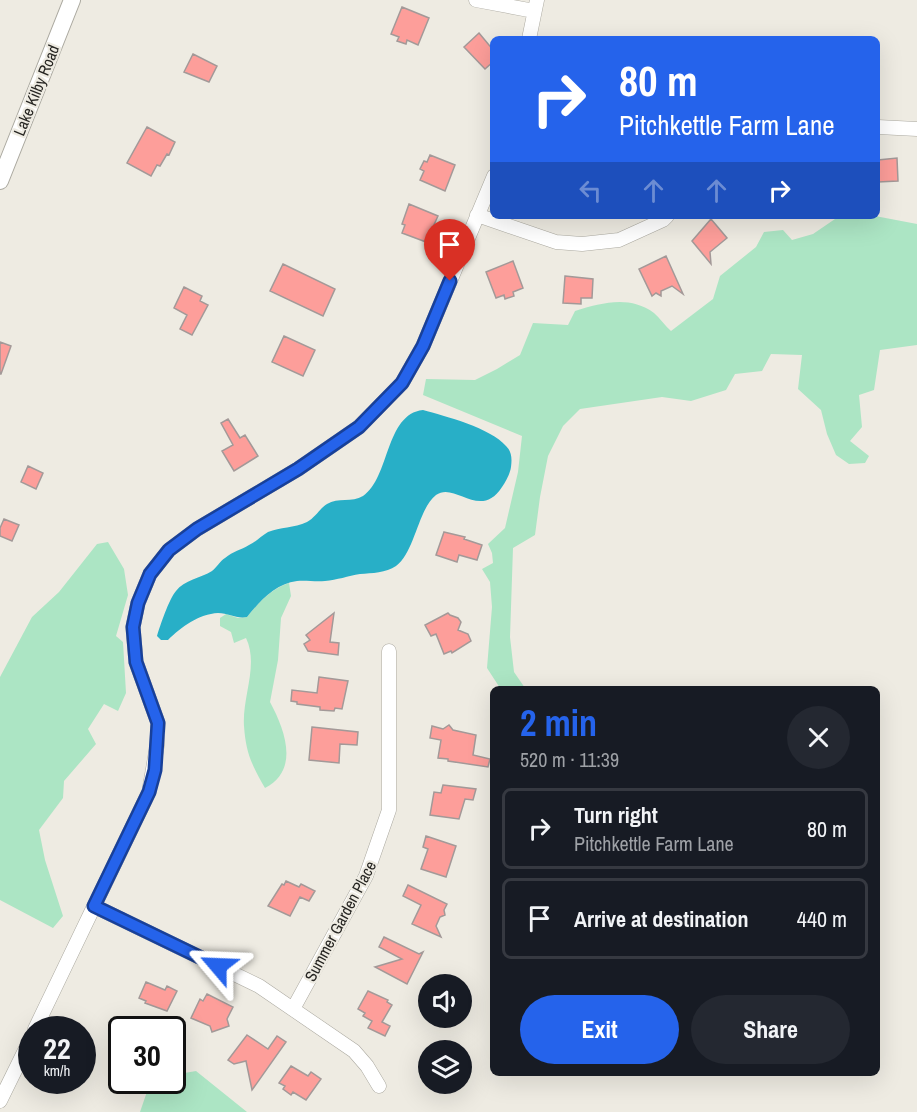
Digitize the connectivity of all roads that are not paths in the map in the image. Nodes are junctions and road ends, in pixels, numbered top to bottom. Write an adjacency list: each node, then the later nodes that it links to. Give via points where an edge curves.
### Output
1 (72, 0): 7 (street, Lake Kilby Road)
2 (476, 0): 3 (street)
3 (536, 6): 4 (street)
4 (530, 36)
5 (880, 127): 6 (street)
6 (917, 129)
7 (0, 181)
8 (490, 185): 9 (street)
9 (477, 215): 10 (street, via 556,242 582,244 619,240); 12 (street, via 423,346 402,383 359,427 298,469 197,529 169,550 150,574 133,627 136,662 158,723 155,770 149,792)
10 (663, 219)
11 (389, 651): 13 (street, Summer Garden Place, via 389,810 366,876)
12 (94, 906): 13 (street, via 259,986); 14 (street)
13 (293, 1010): 16 (street, via 354,1051)
14 (41, 1016)
15 (18, 1064): 17 (street)
16 (379, 1086)
17 (0, 1101)

